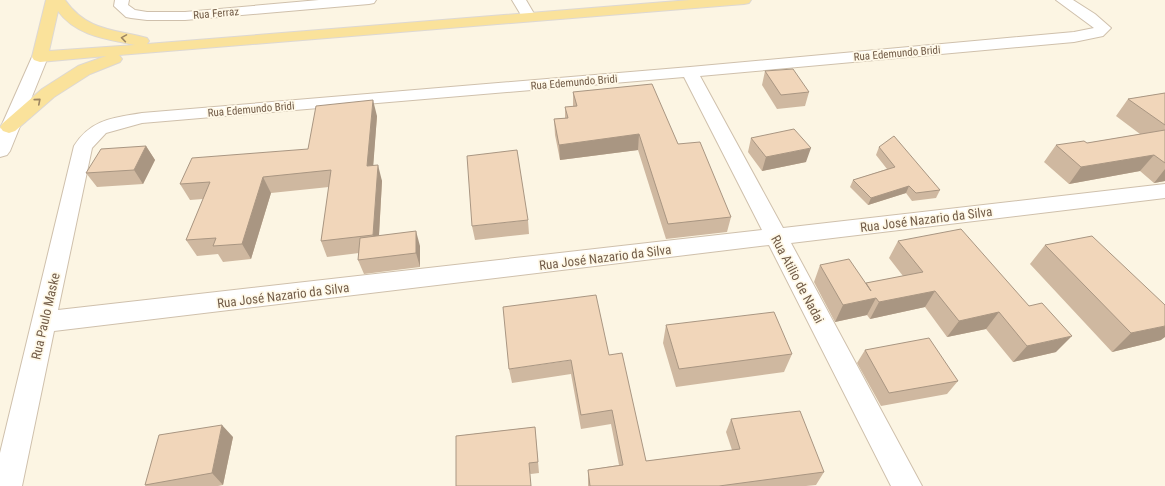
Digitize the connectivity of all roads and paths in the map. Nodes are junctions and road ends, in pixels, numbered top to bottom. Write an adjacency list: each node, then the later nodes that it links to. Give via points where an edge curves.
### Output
1 (53, 0): 12 (main road)
2 (58, 0): 11 (main road, one-way to 2, via 113,36 81,25 67,13)
3 (122, 0): 9 (street, Rua Ferraz, via 121,6 131,14)
4 (218, 0): 9 (street)
5 (369, 0): 9 (street, Rua Ferraz)
6 (519, 0): 10 (street)
7 (742, 0): 10 (main road)
8 (1063, 0): 13 (street, Rua Edemundo Bridi, via 1103,28 1098,33 1074,38)
9 (185, 16)
10 (529, 17): 11 (main road)
11 (176, 46): 12 (main road); 14 (main road, one-way to 11, via 48,93 84,70 125,55)
12 (40, 57): 14 (street)
13 (690, 72): 15 (street, Rua Edemundo Bridi, via 142,118 116,123 99,130); 18 (street, Rua Atilio de Nadai)
14 (9, 127): 16 (street)
15 (83, 146): 19 (street, Rua Paulo Maske)
16 (0, 151)
17 (1165, 191): 18 (street, Rua José Nazario da Silva)
18 (776, 237): 19 (street, Rua José Nazario da Silva); 21 (street, Rua Atilio de Nadai)
19 (44, 322): 20 (street, Rua Paulo Maske)
20 (7, 486)
21 (907, 486)

